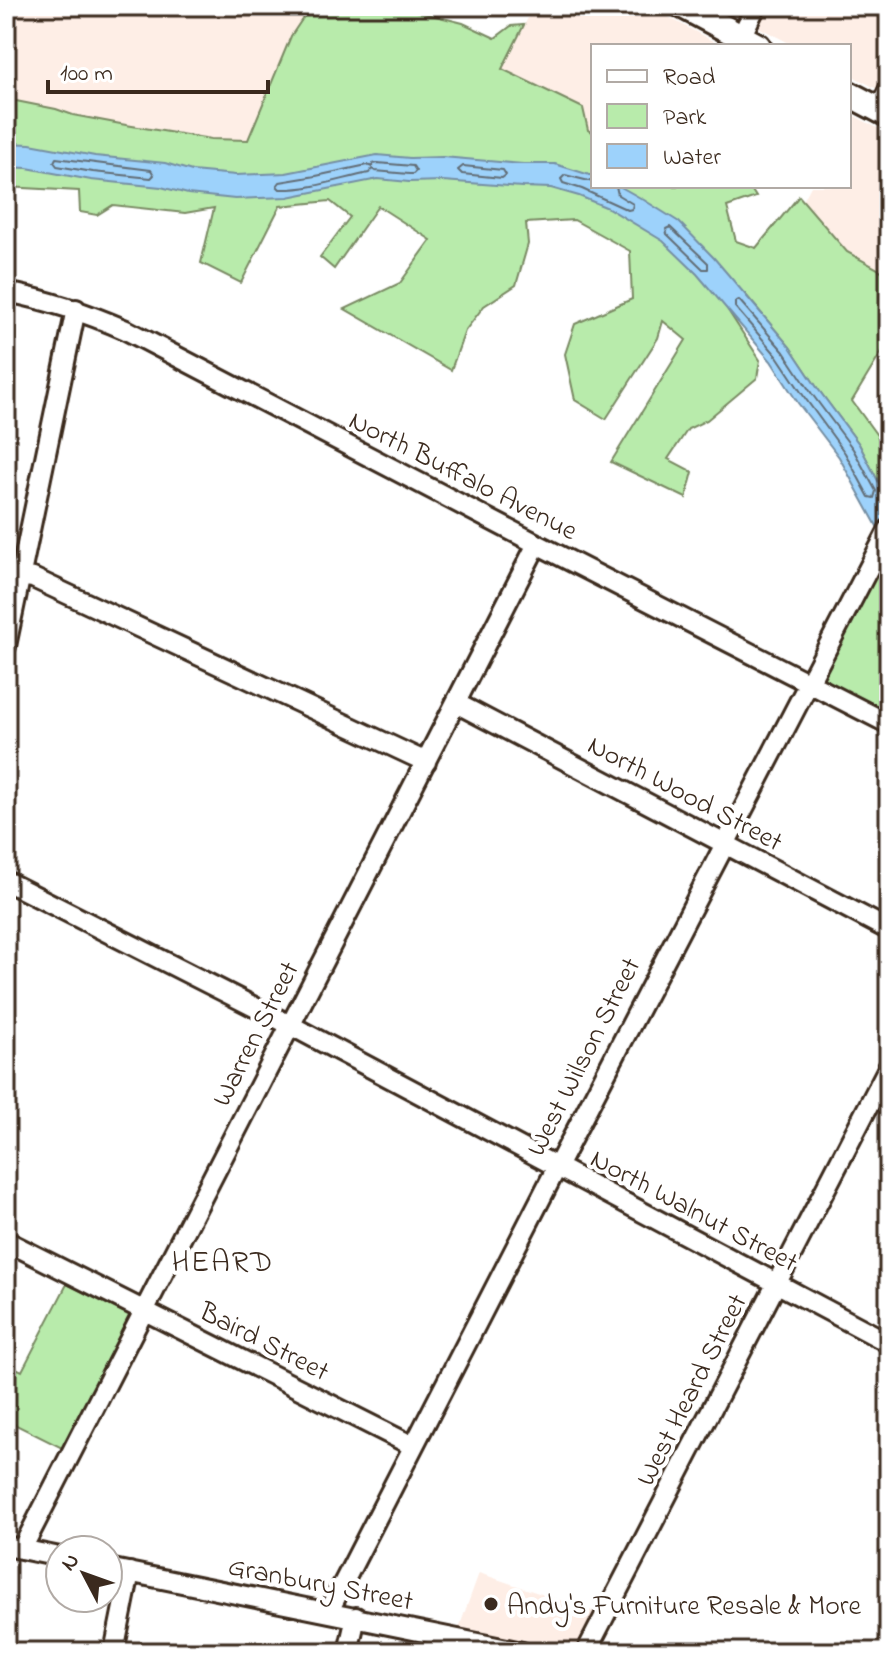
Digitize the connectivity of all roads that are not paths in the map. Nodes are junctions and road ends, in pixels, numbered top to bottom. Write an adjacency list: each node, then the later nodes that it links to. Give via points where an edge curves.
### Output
1 (683, 6): 3 (main road)
2 (756, 6): 3 (street)
3 (749, 41)
4 (851, 95): 5 (main road)
5 (886, 104)
6 (6, 292): 7 (street, North Buffalo Avenue)
7 (76, 309): 9 (street, North Buffalo Avenue); 10 (street)
8 (886, 534): 13 (street, West Wilson Street)
9 (537, 544): 13 (street, North Buffalo Avenue); 14 (street, Warren Street)
10 (20, 576): 11 (street); 16 (street)
11 (9, 617): 12 (street)
12 (6, 646)
13 (808, 683): 15 (street, North Buffalo Avenue); 17 (street, West Wilson Street)
14 (456, 703): 16 (street, Warren Street); 17 (street, North Wood Street)
15 (889, 724)
16 (426, 762): 20 (street, Warren Street)
17 (724, 843): 19 (street, North Wood Street); 22 (street, West Wilson Street)
18 (6, 881): 20 (street, North Walnut Street)
19 (889, 930)
20 (290, 1025): 22 (street, North Walnut Street); 25 (street, Warren Street)
21 (889, 1066): 24 (street, West Heard Street)
22 (557, 1167): 24 (street, North Walnut Street); 27 (street, West Wilson Street)
23 (6, 1241): 25 (street, Baird Street)
24 (776, 1284): 26 (street, North Walnut Street); 37 (street, West Heard Street)
25 (143, 1309): 27 (street, Baird Street); 28 (street, Warren Street)
26 (889, 1343)
27 (413, 1446): 32 (street, West Wilson Street)
28 (14, 1548): 29 (street)
29 (44, 1554)
30 (124, 1571): 31 (street, Granbury Street)
31 (130, 1572): 32 (street, Granbury Street); 34 (street)
32 (329, 1611): 33 (street, Granbury Street)
33 (356, 1617): 35 (street); 36 (street, Granbury Street)
34 (114, 1652)
35 (348, 1652)
36 (522, 1652)
37 (586, 1652)

